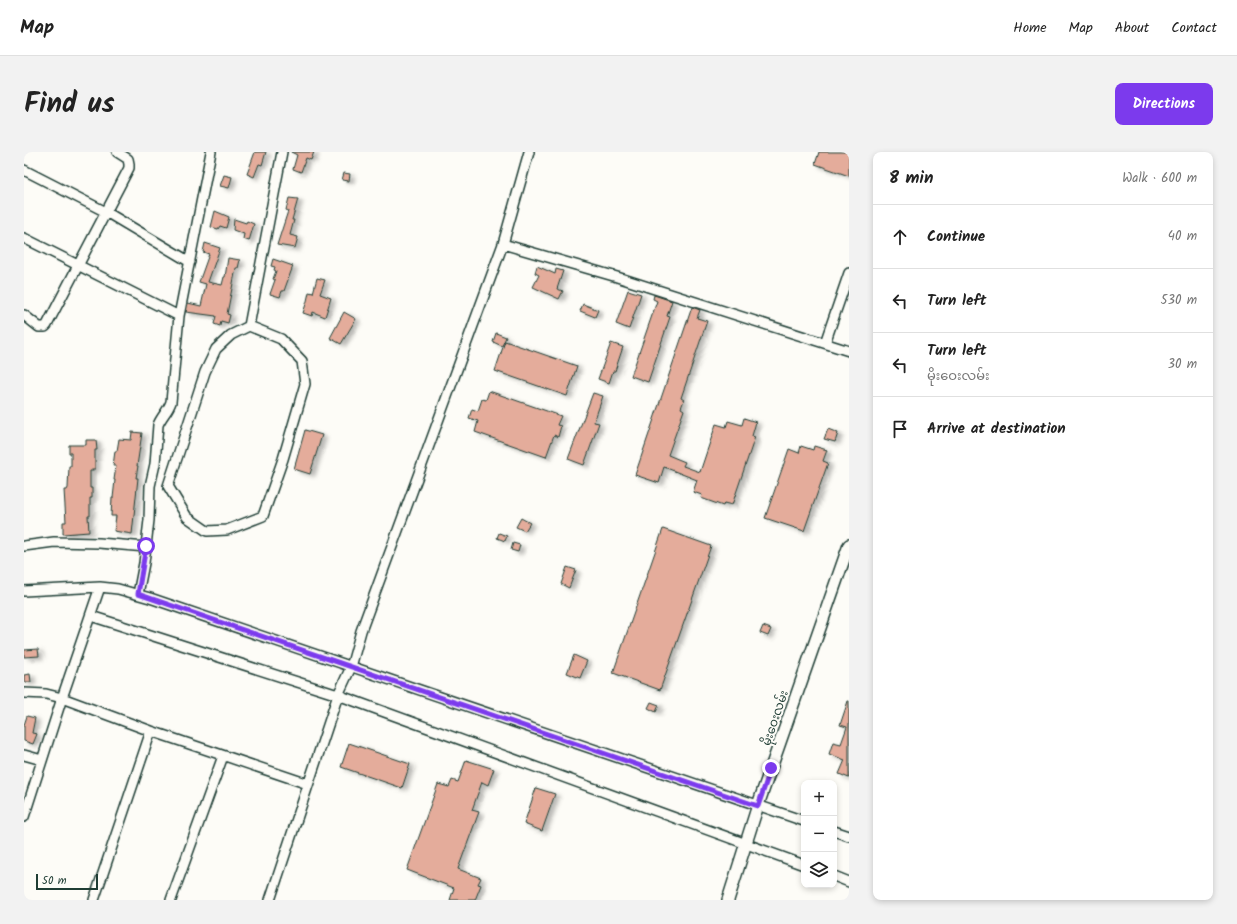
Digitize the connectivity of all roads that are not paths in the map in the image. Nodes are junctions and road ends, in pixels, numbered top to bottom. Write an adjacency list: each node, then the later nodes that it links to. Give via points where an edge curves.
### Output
1 (117, 152): 6 (street, via 128,160 129,164)
2 (211, 152): 9 (street)
3 (282, 152): 14 (street)
4 (529, 152): 8 (street)
5 (24, 170): 6 (street)
6 (106, 212): 9 (street); 10 (street)
7 (24, 238): 10 (street)
8 (503, 244): 15 (street); 24 (street, via 361,631)
9 (190, 262): 13 (street)
10 (77, 266): 12 (street, via 45,327 39,327); 13 (street)
11 (849, 274): 15 (street)
12 (24, 315)
13 (179, 316): 19 (street, via 171,402 158,425)
14 (249, 326): 14 (street, via 281,339 302,361 305,384 263,516 227,530 206,530 187,517 168,486 205,372 216,349 231,335)
15 (825, 343): 16 (street)
16 (849, 351)
17 (849, 545): 33 (street, မိုးဝေးလမ်း)
18 (24, 546): 19 (street, via 62,542)
19 (146, 546): 22 (street)
20 (100, 587): 21 (street); 22 (street); 23 (street)
21 (24, 591)
22 (138, 594): 24 (street)
23 (91, 616): 26 (street); 27 (street)
24 (351, 667): 26 (street); 33 (street)
25 (24, 693): 27 (street)
26 (338, 696): 32 (street); 38 (street)
27 (62, 698): 28 (street); 31 (street)
28 (151, 731): 30 (street); 42 (street)
29 (24, 755): 31 (street)
30 (223, 756): 32 (street); 43 (street)
31 (42, 760): 34 (street)
32 (308, 784): 44 (street)
33 (758, 806): 35 (street); 38 (street, မိုးဝေးလမ်း)
34 (24, 817)
35 (801, 820)
36 (837, 832): 37 (street)
37 (849, 836)
38 (746, 844): 39 (street); 45 (street, မိုးဝေးလမ်း)
39 (801, 865)
40 (837, 877): 41 (street)
41 (849, 882)
42 (94, 900)
43 (171, 900)
44 (270, 900)
45 (728, 900)

